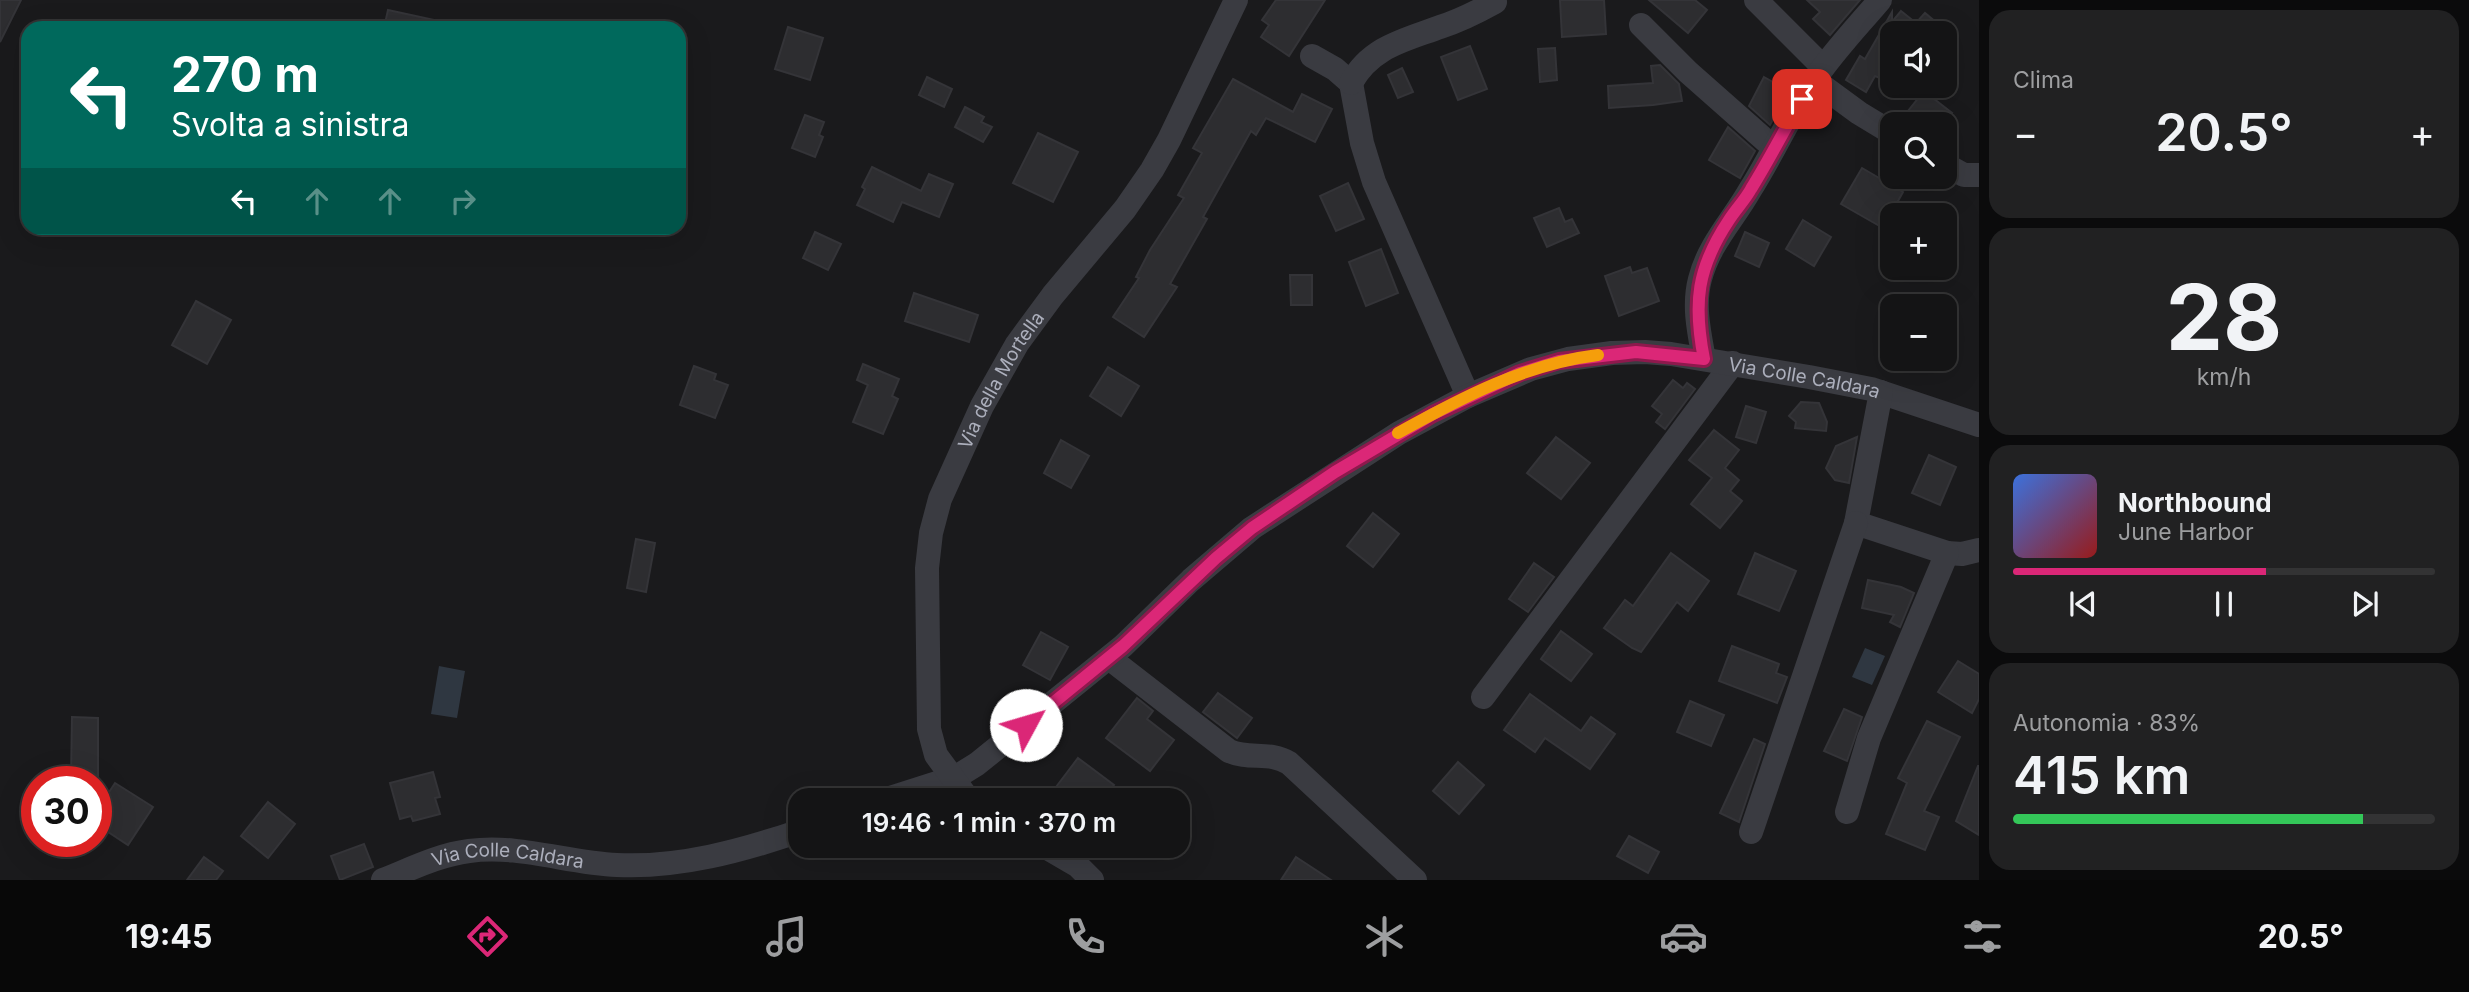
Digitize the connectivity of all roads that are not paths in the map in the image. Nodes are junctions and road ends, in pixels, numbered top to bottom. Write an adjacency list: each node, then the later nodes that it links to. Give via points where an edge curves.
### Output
1 (1236, 0): 23 (street, Via della Mortella, via 1152,170 1017,344 982,406 940,499 927,559 928,717 933,748)
2 (1756, 0): 7 (street)
3 (1880, 0): 7 (street)
4 (1495, 2): 8 (street, via 1386,47 1365,63)
5 (1641, 25): 10 (street)
6 (1312, 56): 8 (street)
7 (1819, 73): 9 (street, via 1859,113); 10 (street)
8 (1351, 83): 16 (street, via 1374,182)
9 (1880, 126)
10 (1774, 148): 13 (street, via 1702,273 1697,307)
11 (1957, 171): 12 (street)
12 (1979, 175)
13 (1704, 359): 14 (street, Via Colle Caldara); 16 (street, Via Colle Caldara, via 1645,352 1590,356 1531,369)
14 (1732, 363): 15 (street, Via Colle Caldara); 22 (street)
15 (1881, 393): 17 (street, Via Colle Caldara); 18 (street)
16 (1468, 396): 21 (street, Via Colle Caldara, via 1399,433 1252,528)
17 (1979, 425)
18 (1856, 523): 20 (street); 27 (street)
19 (1979, 550): 20 (street)
20 (1947, 553): 26 (street, via 1869,738)
21 (1109, 658): 23 (street, Via Colle Caldara, via 985,758); 30 (street, via 1229,751 1248,757 1274,756 1293,765)
22 (1483, 697)
23 (951, 778): 24 (street, Via Colle Caldara); 25 (street, Via della Mortella)
24 (921, 788)
25 (960, 788)
26 (1847, 812)
27 (1751, 832)
28 (788, 835): 31 (street, Via Colle Caldara, via 703,858 649,865 470,850)
29 (1064, 858): 32 (street)
30 (1406, 877)
31 (383, 880)
32 (1092, 880)

